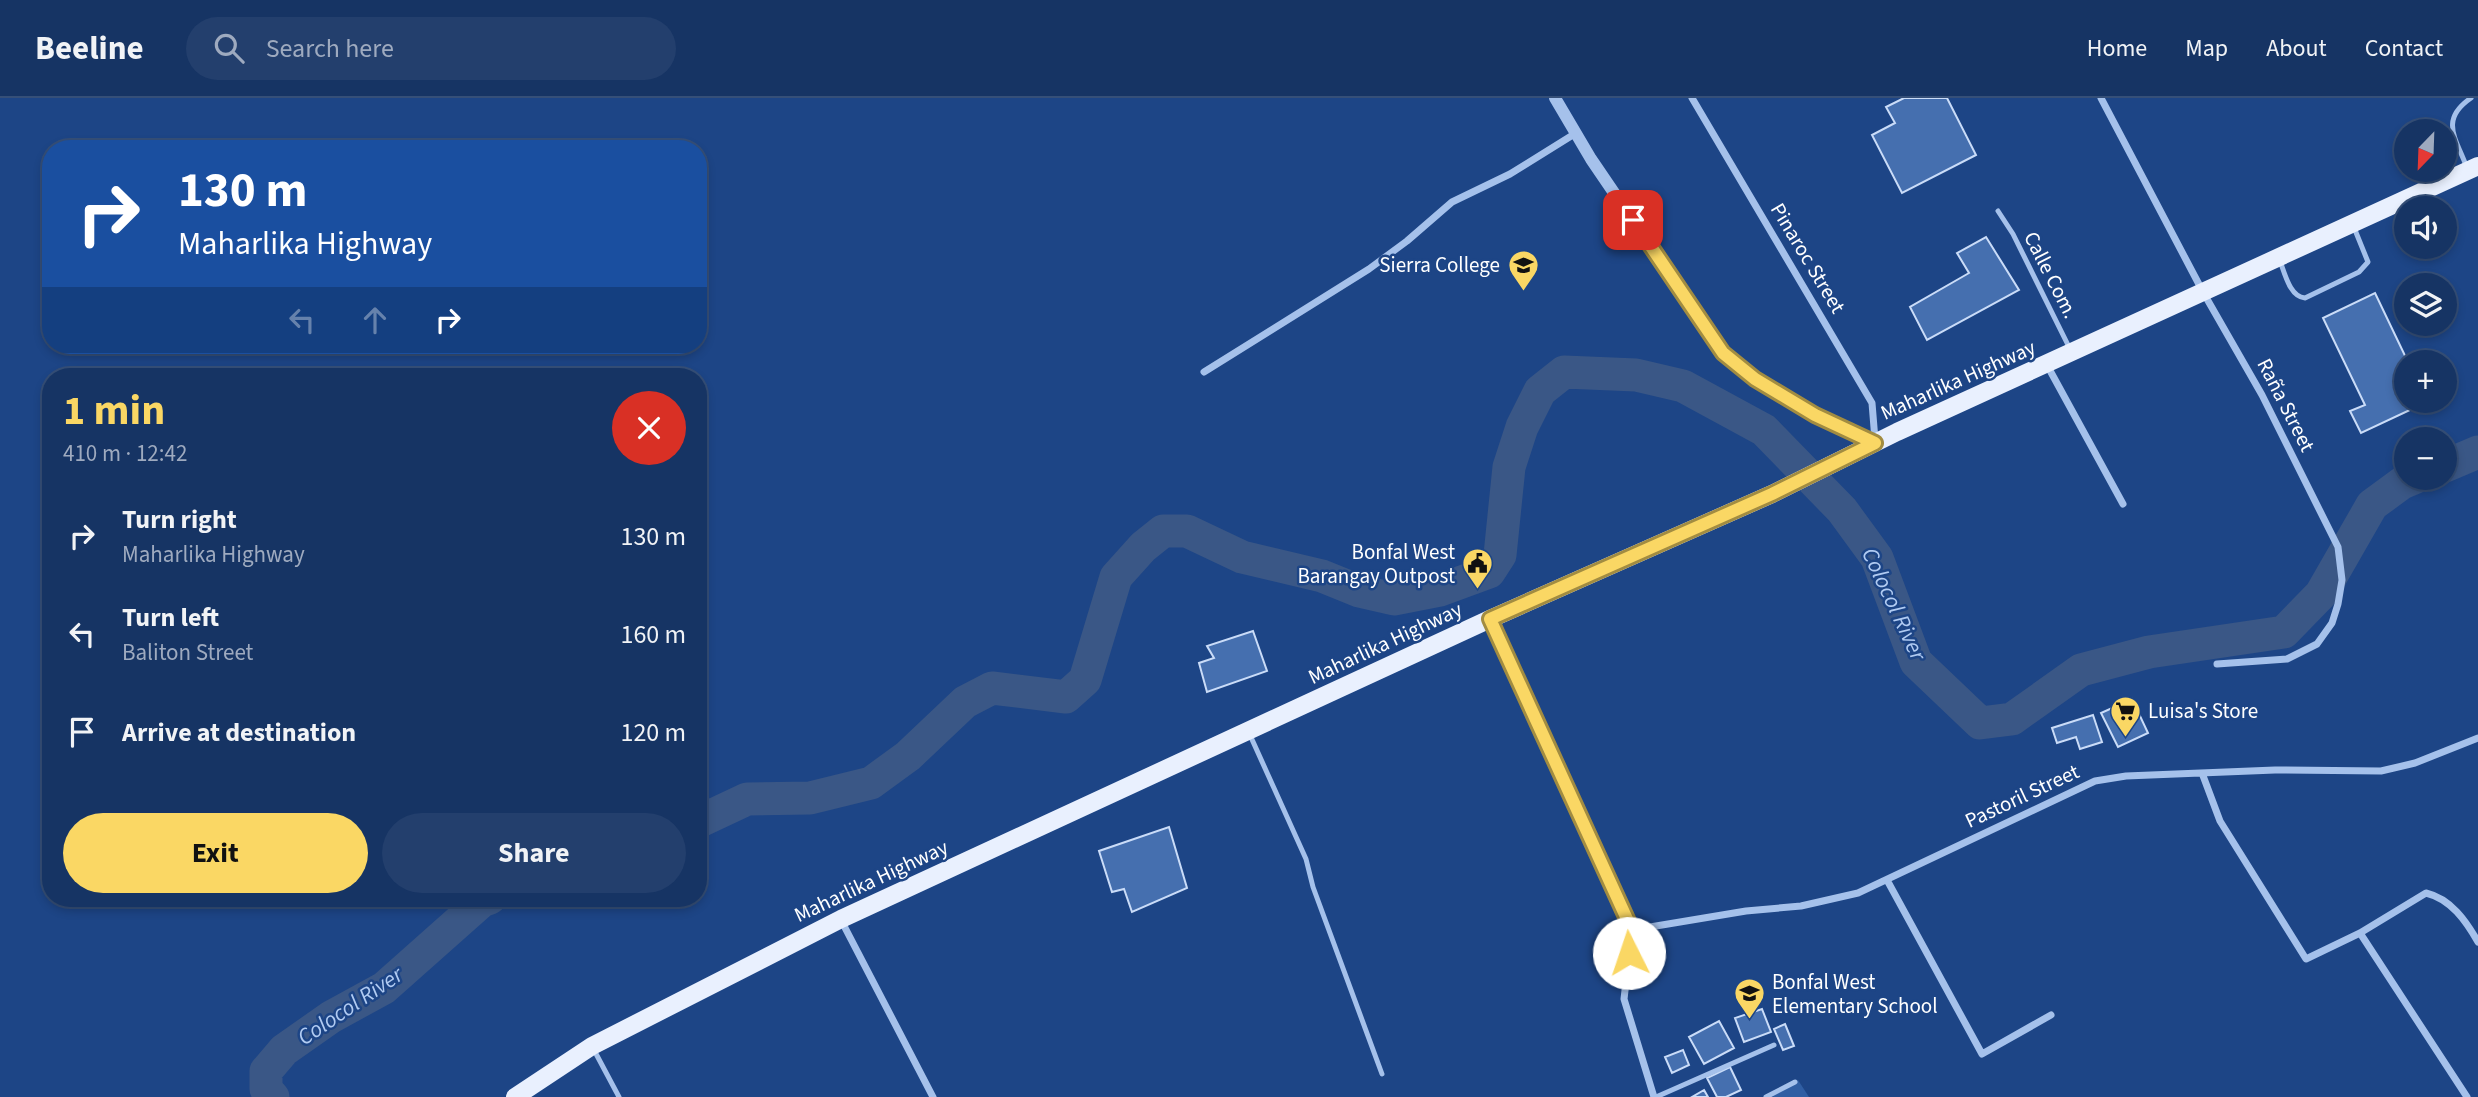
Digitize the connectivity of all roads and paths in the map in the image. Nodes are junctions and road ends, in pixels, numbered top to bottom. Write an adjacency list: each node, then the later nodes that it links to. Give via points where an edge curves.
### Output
1 (1555, 98): 5 (street)
2 (1692, 98): 14 (street, Pinaroc Street, via 1872,403)
3 (2101, 98): 10 (street, Raña Street)
4 (2471, 98): 6 (lane, via 2451,122)
5 (1576, 133): 13 (street, via 1510,174 1452,202 1369,269); 14 (street, via 1723,353 1755,379 1815,415)
6 (2473, 169): 8 (main road, Maharlika Highway)
7 (1998, 211): 11 (lane, Calle Com.)
8 (2353, 225): 9 (main road, Maharlika Highway); 9 (lane, via 2366,266 2305,298 2293,292)
9 (2279, 260): 10 (main road, Maharlika Highway)
10 (2203, 292): 11 (main road, Maharlika Highway); 17 (street, Raña Street, via 2262,395 2338,547 2342,580 2332,623 2317,644 2287,659)
11 (2073, 354): 12 (main road, Maharlika Highway)
12 (2047, 365): 14 (main road, Maharlika Highway); 15 (street)
13 (1205, 372)
14 (1875, 443): 16 (main road, Maharlika Highway, via 1772,494)
15 (2123, 504)
16 (1490, 619): 18 (main road, Maharlika Highway); 23 (street)
17 (2217, 664)
18 (1248, 731): 22 (main road, Maharlika Highway); 29 (lane, via 1306,859)
19 (2477, 740): 20 (street, Pastoril Street, via 2415,764 2381,771)
20 (2202, 773): 21 (street, Pastoril Street, via 2095,781); 24 (street, via 2220,821 2306,959)
21 (1887, 880): 23 (street, Pastoril Street, via 1801,906); 26 (street, via 1982,1054)
22 (841, 919): 28 (main road, Maharlika Highway); 33 (street)
23 (1632, 930): 34 (street, via 1624,999)
24 (2360, 933): 25 (street, via 2426,894 2439,896 2458,913); 36 (street)
25 (2478, 942)
26 (2051, 1015)
27 (1774, 1045): 34 (lane)
28 (592, 1046): 31 (main road, Maharlika Highway); 32 (lane)
29 (1382, 1074)
30 (1795, 1082): 35 (lane)
31 (515, 1097)
32 (619, 1097)
33 (933, 1097)
34 (1655, 1097)
35 (1766, 1097)
36 (2467, 1097)

